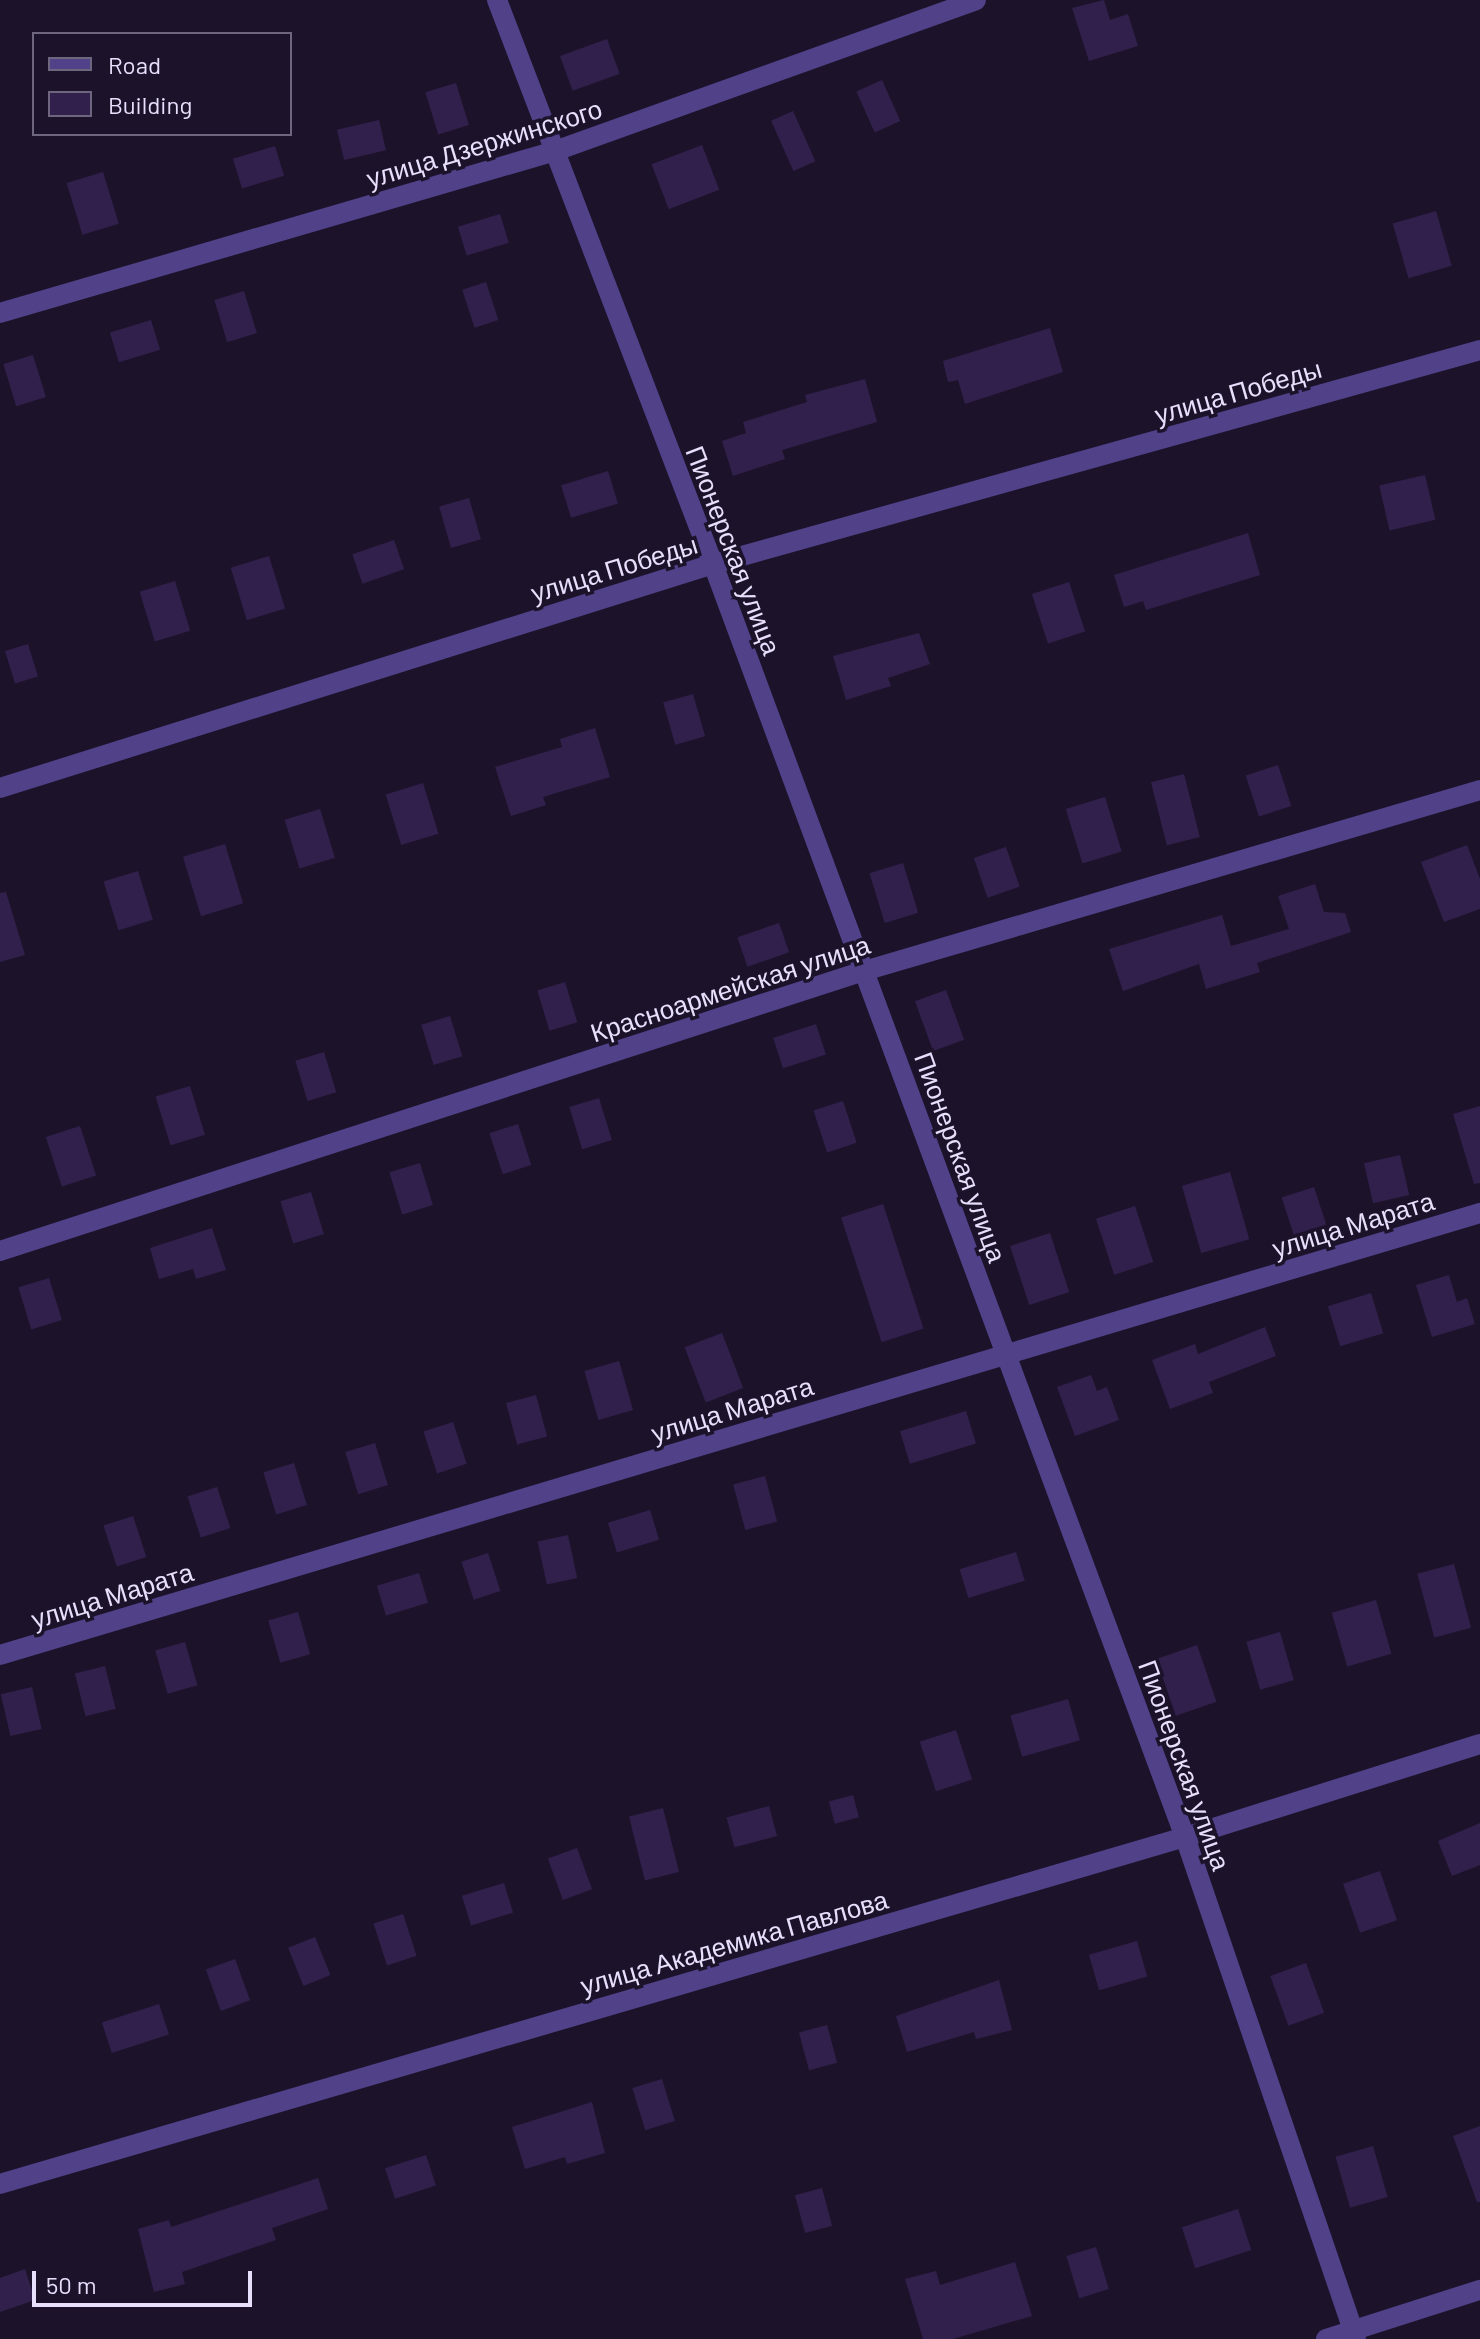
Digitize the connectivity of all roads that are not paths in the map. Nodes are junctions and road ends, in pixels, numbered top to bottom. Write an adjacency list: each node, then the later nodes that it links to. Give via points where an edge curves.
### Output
1 (497, 0): 3 (street, Пионерская улица)
2 (976, 0): 3 (street, улица Дзержинского)
3 (555, 151): 4 (street, улица Дзержинского); 6 (street, Пионерская улица)
4 (0, 313)
5 (1480, 350): 6 (street, улица Победы)
6 (713, 564): 7 (street, улица Победы); 9 (street, Пионерская улица)
7 (0, 788)
8 (1480, 790): 9 (street, Красноармейская улица)
9 (864, 971): 11 (street, Красноармейская улица); 12 (street, Пионерская улица)
10 (1480, 1213): 12 (street, улица Марата)
11 (0, 1251)
12 (1006, 1354): 13 (street, улица Марата); 15 (street, Пионерская улица)
13 (0, 1655)
14 (1480, 1744): 15 (street, улица Академика Павлова)
15 (1185, 1837): 16 (street, улица Академика Павлова); 18 (street, Пионерская улица)
16 (0, 2184)
17 (1480, 2290): 18 (street)
18 (1355, 2335): 19 (street)
19 (1326, 2339)

